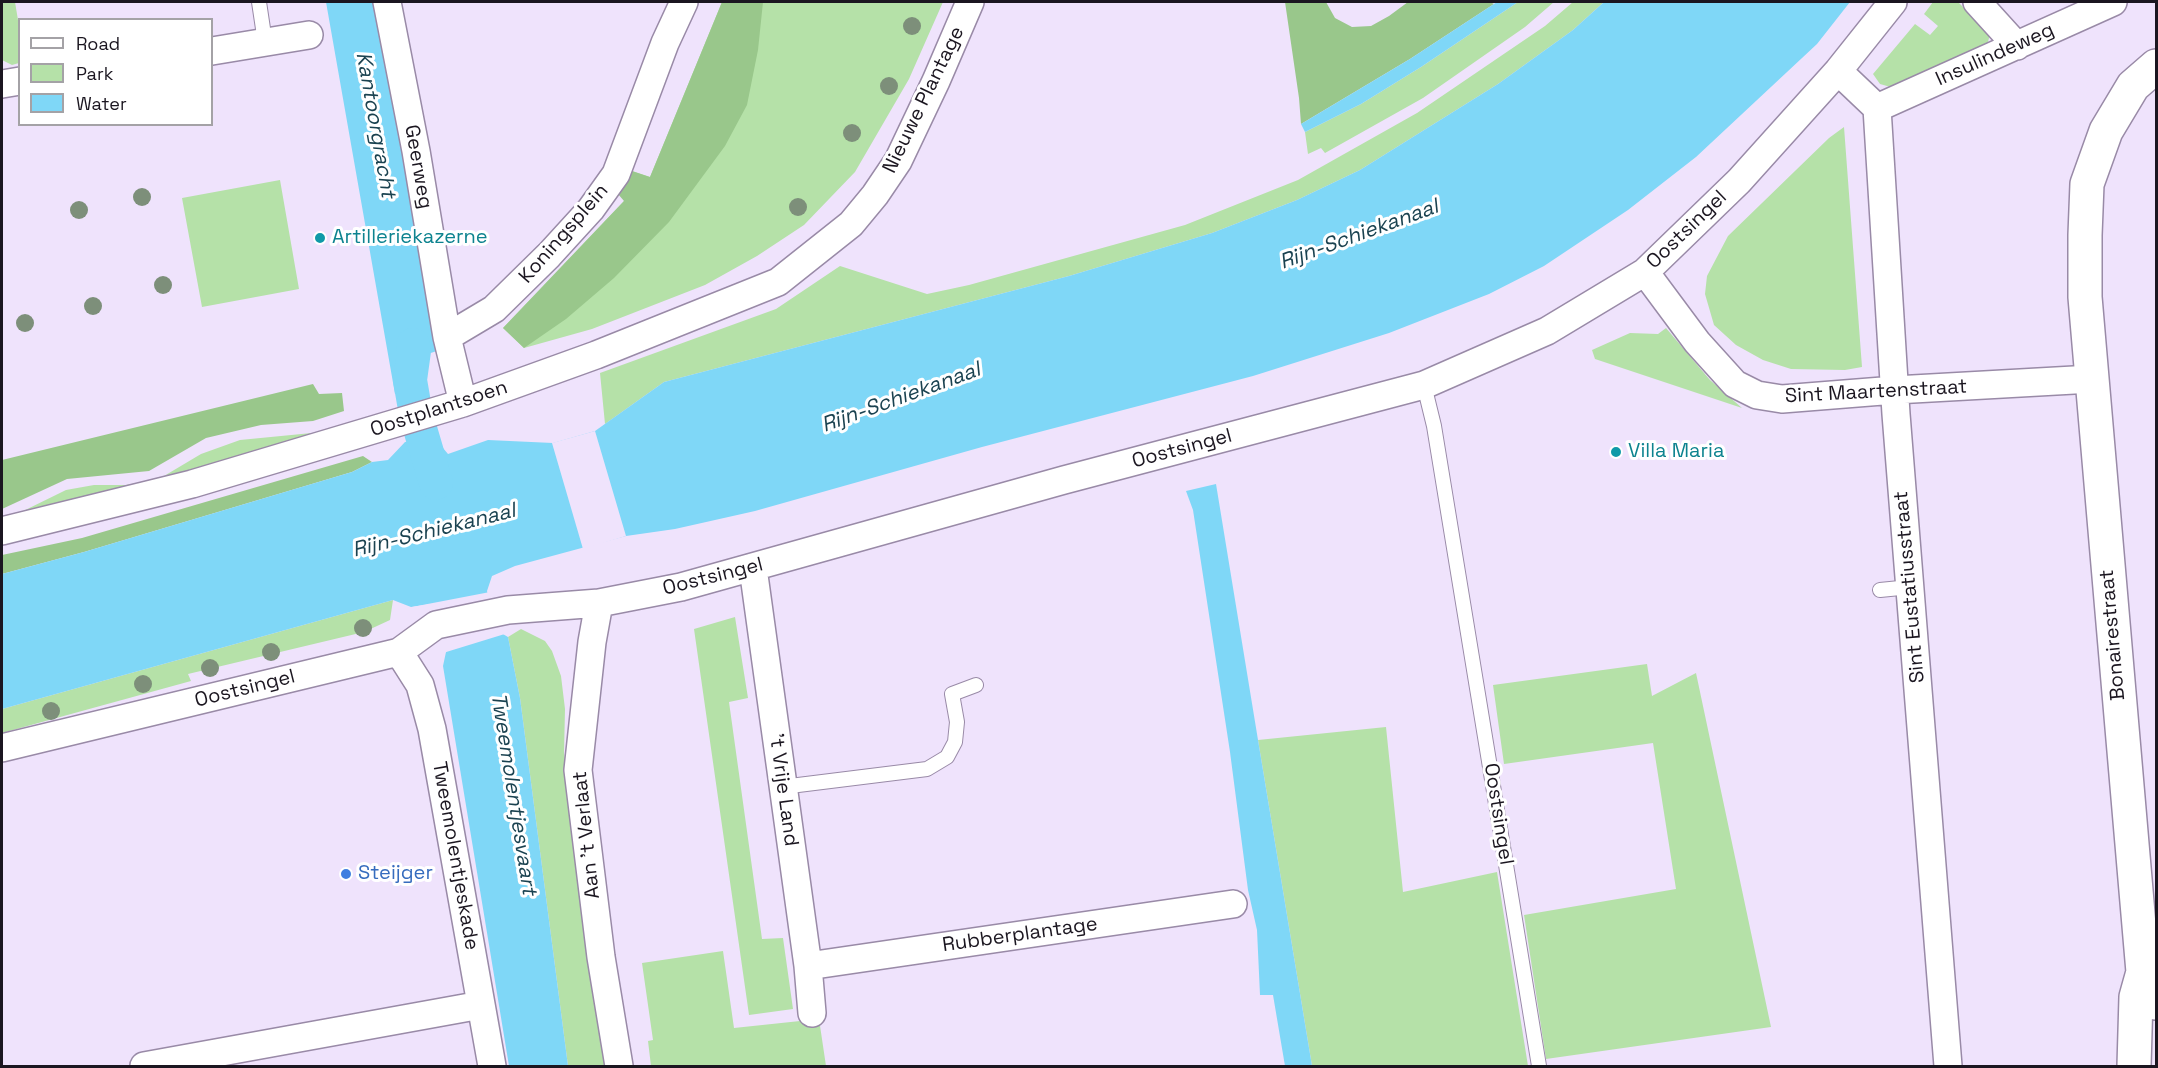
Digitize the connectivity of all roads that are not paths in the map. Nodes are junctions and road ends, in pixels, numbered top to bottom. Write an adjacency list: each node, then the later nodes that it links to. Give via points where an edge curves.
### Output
1 (259, 2): 9 (lane)
2 (387, 2): 19 (street, Geerweg)
3 (684, 2): 19 (street, Koningsplein, via 616,174 591,209 494,309)
4 (970, 2): 17 (street, Nieuwe Plantage, via 898,161)
5 (1893, 2): 13 (street, Oostsingel)
6 (1977, 2): 10 (street)
7 (2113, 2): 10 (street, Insulindeweg)
8 (309, 35): 9 (street)
9 (265, 42): 11 (street)
10 (2018, 45): 16 (street, Insulindeweg)
11 (213, 51)
12 (2157, 66): 20 (main road, Bonairestraat, via 2133,86 2106,131 2087,184 2085,297)
13 (1838, 71): 16 (street); 18 (street, Oostsingel, via 1738,181)
14 (18, 81): 15 (street)
15 (2, 84)
16 (1876, 108): 22 (street, Sint Eustatiusstraat)
17 (851, 224): 23 (street, Oostplantsoen, via 778,282)
18 (1645, 272): 21 (street, Oostsingel, via 1547,331); 22 (street, Sint Maartenstraat, via 1697,342 1735,384 1757,395 1782,399)
19 (447, 337): 23 (street, Geerweg)
20 (2092, 379): 22 (street, Sint Maartenstraat); 35 (main road, Bonairestraat)
21 (1424, 385): 25 (street, Oostsingel, via 1064,480); 43 (lane, Oostsingel, via 1434,426)
22 (1895, 390): 26 (street, Sint Eustatiusstraat)
23 (463, 403): 24 (street, Oostplantsoen, via 192,484)
24 (2, 531)
25 (753, 568): 28 (street, Oostsingel); 32 (street, 't Vrije Land)
26 (1910, 587): 27 (lane); 44 (street, Sint Eustatiusstraat)
27 (1880, 590)
28 (599, 603): 29 (street, Oostsingel, via 508,610 436,625); 42 (street, Aan 't Verlaat, via 578,770 600,957)
29 (399, 652): 31 (street, Oostsingel); 37 (street, Tweemolentjeskade, via 420,686 432,729)
30 (976, 685): 32 (lane, via 952,694 957,722 955,742 947,757 927,769)
31 (2, 748)
32 (782, 787): 34 (street, 't Vrije Land)
33 (1233, 904): 34 (street, Rubberplantage)
34 (808, 966): 38 (street, 't Vrije Land)
35 (2144, 972): 36 (main road, Bonairestraat); 45 (main road, Bonairestraat, via 2136,997)
36 (2157, 1003)
37 (481, 1005): 39 (street); 41 (street, Tweemolentjeskade)
38 (812, 1013)
39 (181, 1063): 40 (street)
40 (144, 1066)
41 (492, 1066)
42 (619, 1066)
43 (1539, 1066)
44 (1948, 1066)
45 (2134, 1066)

